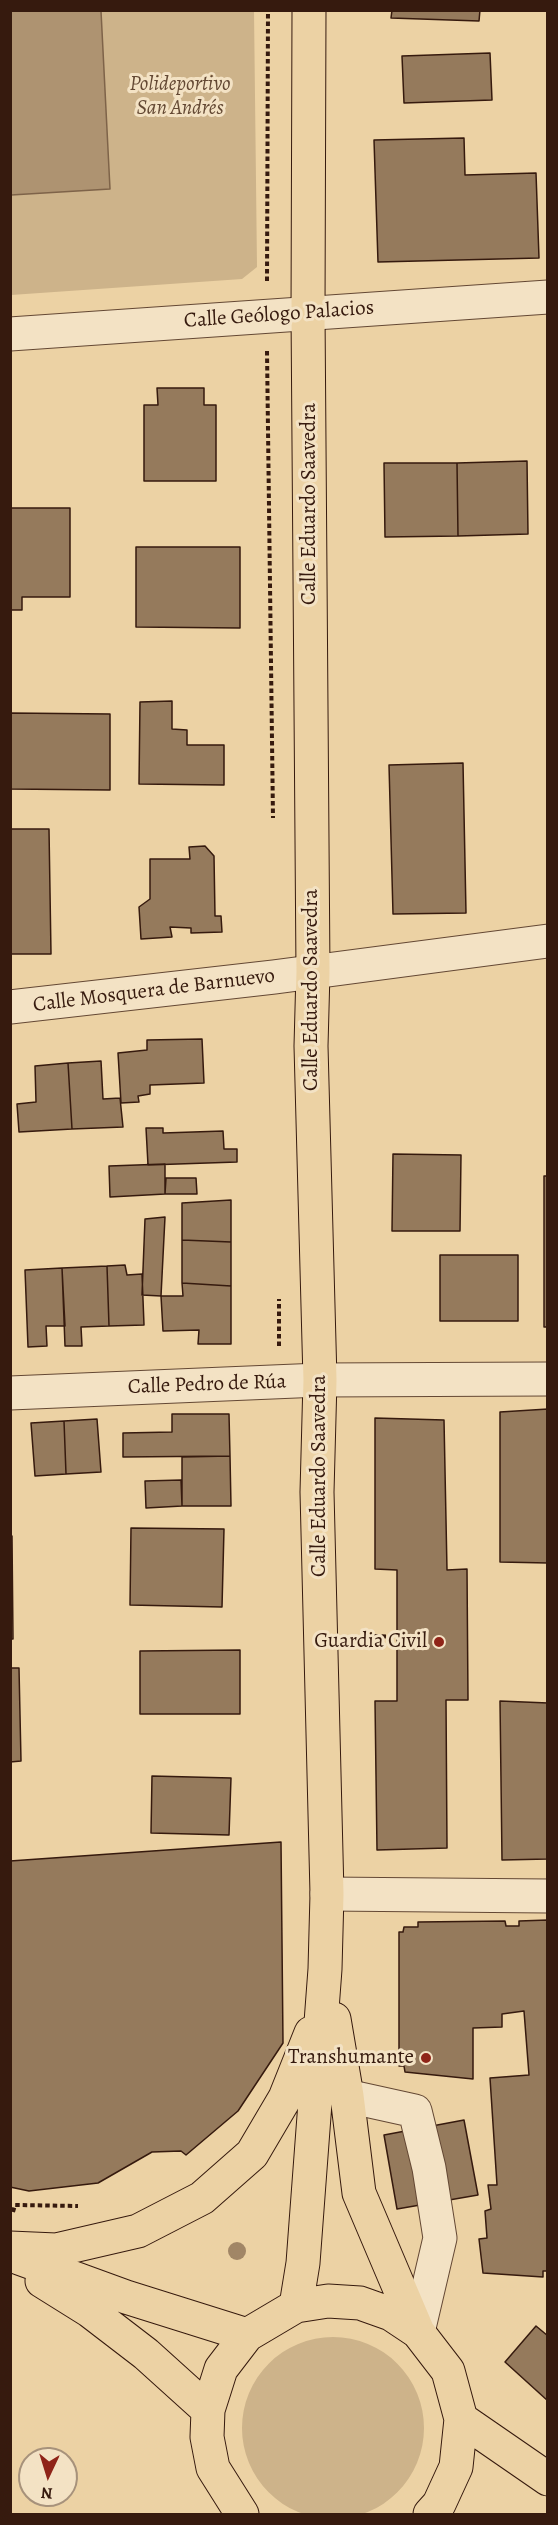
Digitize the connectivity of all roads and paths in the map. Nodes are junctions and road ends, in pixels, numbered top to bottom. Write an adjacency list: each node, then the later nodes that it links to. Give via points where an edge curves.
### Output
1 (267, 10): 5 (path)
2 (309, 10): 4 (main road, Calle Eduardo Saavedra)
3 (548, 297): 4 (street, Calle Geólogo Palacios)
4 (308, 312): 5 (street, Calle Geólogo Palacios); 9 (main road, Calle Eduardo Saavedra)
5 (267, 315): 6 (street, Calle Geólogo Palacios); 7 (path)
6 (10, 334)
7 (273, 825)
8 (548, 941): 9 (street, Calle Mosquera de Barnuevo)
9 (313, 972): 10 (street, Calle Mosquera de Barnuevo); 13 (main road, Calle Eduardo Saavedra, via 311,1046)
10 (10, 1007)
11 (279, 1297): 14 (path)
12 (548, 1379): 13 (street, Calle Pedro de Rúa)
13 (320, 1380): 14 (street, Calle Pedro de Rúa); 18 (main road, Calle Eduardo Saavedra, via 317,1492)
14 (278, 1382): 15 (street, Calle Pedro de Rúa)
15 (10, 1393)
16 (374, 1636): 17 (path)
17 (397, 1637)
18 (327, 1894): 19 (street); 20 (main road, Calle Eduardo Saavedra)
19 (548, 1896)
20 (325, 1970): 21 (main road); 24 (main road, via 312,2031 285,2098 252,2154 202,2198 138,2231 56,2250); 27 (main road, via 303,2263)
21 (347, 2096): 28 (main road, via 359,2193); 28 (street, via 415,2111 440,2238)
22 (89, 2206): 23 (path, via 15,2205)
23 (10, 2218)
24 (10, 2248)
25 (10, 2255): 29 (main road)
26 (10, 2261): 30 (main road, via 99,2318)
27 (296, 2306): 28 (main road, via 328,2301 360,2303 391,2314); 29 (main road)
28 (417, 2332): 31 (main road, via 448,2371)
29 (248, 2335): 30 (main road, via 221,2369)
30 (208, 2410): 33 (main road, via 207,2437 213,2468)
31 (461, 2419): 32 (main road); 34 (main road, via 456,2467 439,2504)
32 (548, 2479)
33 (242, 2514)
34 (429, 2514)

